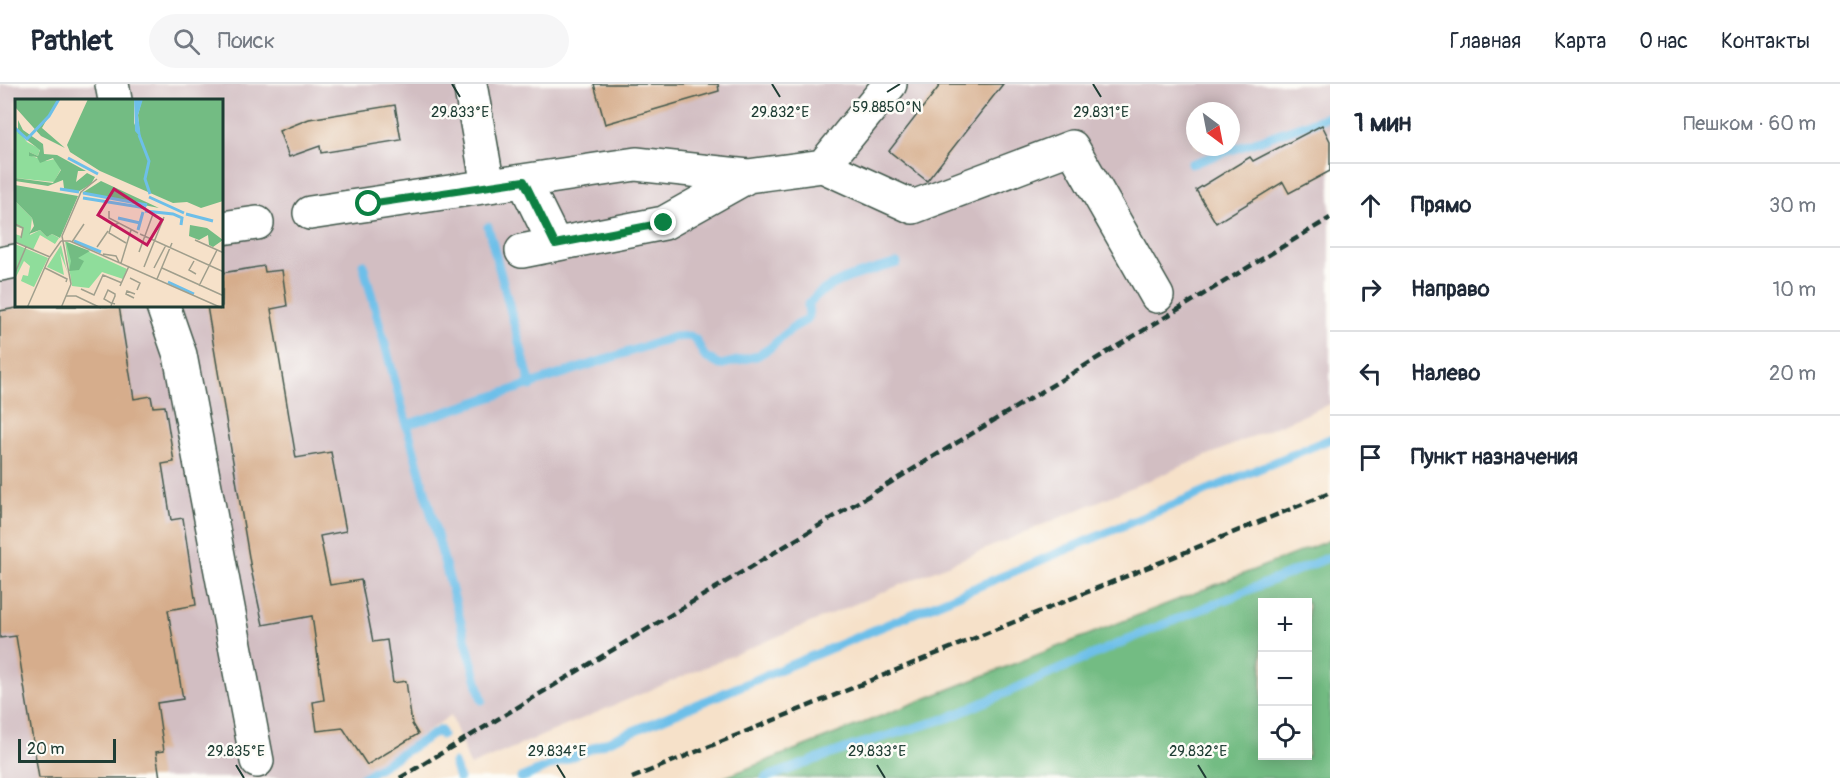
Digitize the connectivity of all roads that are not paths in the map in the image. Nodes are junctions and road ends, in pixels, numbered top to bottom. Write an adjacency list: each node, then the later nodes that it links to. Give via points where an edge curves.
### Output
1 (112, 84): 4 (lane)
2 (470, 84): 8 (lane)
3 (890, 84): 5 (lane)
4 (115, 99)
5 (823, 166): 6 (lane); 16 (lane, via 913,207 1072,147)
6 (748, 176): 7 (lane, via 636,164); 12 (lane, via 664,223)
7 (524, 181): 8 (lane); 12 (lane)
8 (488, 186): 9 (lane)
9 (310, 213)
10 (257, 223): 11 (lane)
11 (224, 228)
12 (555, 244): 13 (lane)
13 (522, 251)
14 (15, 261): 15 (lane)
15 (0, 264)
16 (1157, 296)
17 (164, 308): 18 (lane, via 180,356)
18 (257, 761)

